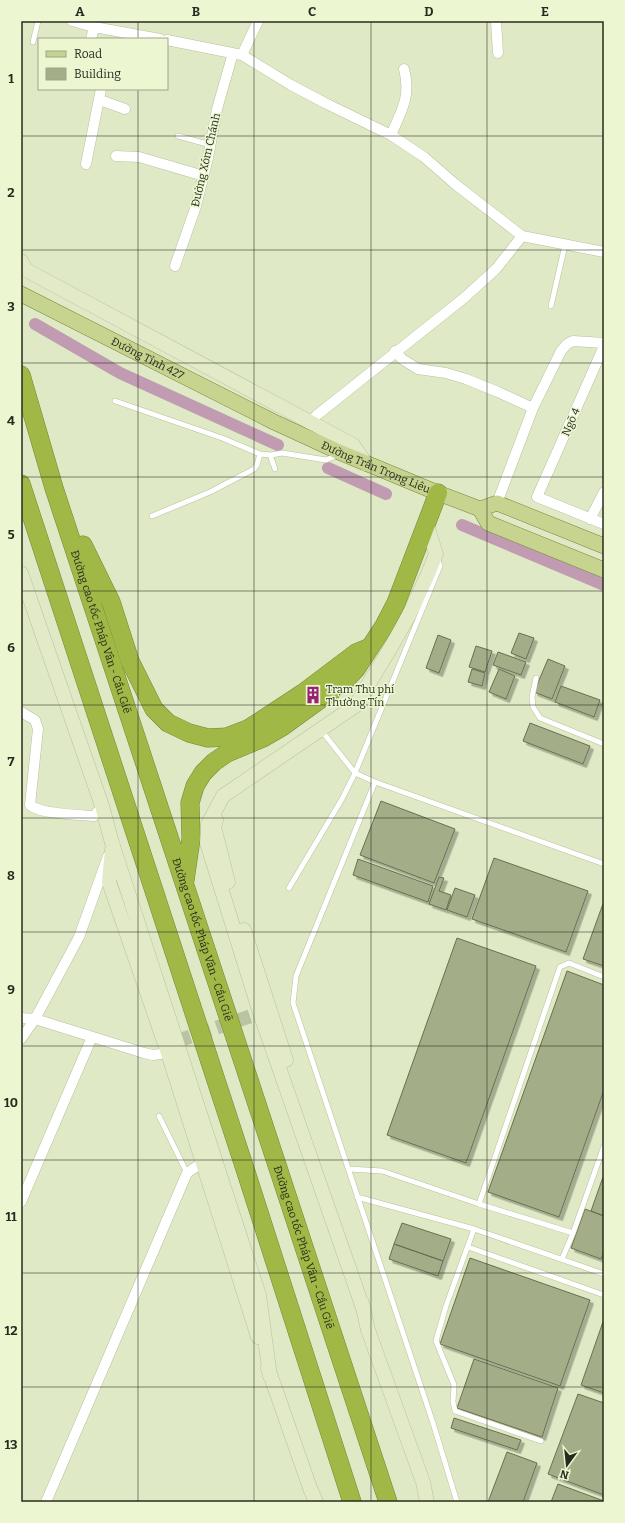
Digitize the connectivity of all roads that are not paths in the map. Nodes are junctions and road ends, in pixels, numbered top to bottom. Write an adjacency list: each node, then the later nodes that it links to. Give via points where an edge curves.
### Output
1 (38, 21): 9 (lane)
2 (72, 21): 5 (street)
3 (258, 21): 11 (street, Đường Xóm Chánh)
4 (496, 21): 10 (street)
5 (97, 25): 6 (street); 7 (street)
6 (91, 38)
7 (156, 38)
8 (168, 40): 11 (street)
9 (33, 42)
10 (498, 53)
11 (237, 54): 16 (street, via 315,98); 18 (street, Đường Xóm Chánh, via 217,109)
12 (404, 69): 16 (street, via 408,82 407,93)
13 (101, 90): 14 (street)
14 (100, 100): 15 (street); 20 (street)
15 (125, 109)
16 (392, 135): 22 (street, via 424,157)
17 (178, 136): 18 (lane)
18 (211, 145): 21 (street, Đường Xóm Chánh)
19 (116, 156): 21 (street, via 139,157)
20 (86, 164)
21 (204, 176): 26 (street, Đường Xóm Chánh)
22 (522, 236): 23 (street); 31 (street, via 496,269 464,298)
23 (565, 245): 24 (street); 28 (lane)
24 (604, 252)
25 (21, 262): 36 (street, via 26,270)
26 (175, 266)
27 (21, 294): 35 (main road, Đường Tỉnh 427)
28 (550, 306)
29 (604, 343): 34 (street, via 573,341 567,344 560,351)
30 (604, 346): 49 (street, Ngõ 4, via 537,497)
31 (395, 352): 34 (street, via 418,369 466,379); 36 (street, via 317,415)
32 (21, 375): 43 (highway, Đường cao tốc Pháp Vân - Cầu Giẽ)
33 (115, 401): 38 (lane)
34 (534, 408): 46 (street)
35 (274, 422): 37 (main road, Đường Trần Trọng Liêu)
36 (314, 424): 40 (street, via 353,445)
37 (339, 452): 39 (lane, via 326,460 282,453); 40 (main road, Đường Trần Trọng Liêu)
38 (260, 454): 39 (lane); 48 (lane, via 254,469 210,492)
39 (271, 455): 41 (lane)
40 (366, 464): 45 (main road, Đường Trần Trọng Liêu)
41 (275, 468)
42 (21, 484): 92 (highway)
43 (54, 488): 56 (highway, via 111,602 130,661 142,688 154,709 168,723 208,738 227,737 248,729 303,693 356,653); 66 (highway, Đường cao tốc Pháp Vân - Cầu Giẽ)
44 (604, 492): 49 (street)
45 (438, 493): 47 (main road, Đường Trần Trọng Liêu); 50 (highway)
46 (497, 503): 47 (main road); 52 (main road)
47 (480, 509): 54 (main road, Đường Trần Trọng Liêu, via 488,522)
48 (152, 516)
49 (590, 518): 51 (street)
50 (426, 523): 53 (street); 56 (highway, via 396,603)
51 (604, 524)
52 (604, 546)
53 (436, 554): 59 (street, via 409,615 355,706); 61 (lane, via 440,566)
54 (604, 570)
55 (22, 581): 63 (street)
56 (369, 648): 66 (highway, via 344,682 282,727 227,753 203,773 194,786 190,803 191,839)
57 (536, 678): 60 (lane, via 532,697 533,707 540,718)
58 (21, 712): 63 (street, via 36,720 38,729 30,805 41,810 68,815 94,816)
59 (321, 730): 61 (lane); 94 (street, via 223,796 214,827 229,882 311,1136 353,1250 368,1330 423,1482)
60 (604, 744)
61 (355, 773): 62 (lane); 67 (lane)
62 (375, 782): 65 (lane); 77 (lane, via 296,976 294,1003)
63 (102, 806): 64 (street)
64 (112, 843): 70 (street, via 79,937); 73 (street, via 109,882); 88 (street, via 259,1295)
65 (604, 864)
66 (185, 885): 93 (highway, Đường cao tốc Pháp Vân - Cầu Giẽ)
67 (289, 888)
68 (604, 977): 81 (lane, via 569,964 560,967)
69 (21, 1018): 70 (street)
70 (35, 1019): 71 (street); 72 (street)
71 (92, 1037): 73 (street, via 153,1055); 80 (street)
72 (21, 1039)
73 (168, 1053): 76 (street)
74 (159, 1116): 78 (lane)
75 (604, 1146): 83 (lane)
76 (203, 1162): 78 (street); 88 (street)
77 (349, 1169): 79 (lane); 81 (lane, via 382,1171)
78 (187, 1172): 90 (street)
79 (357, 1197): 82 (lane); 95 (lane)
80 (21, 1202)
81 (479, 1204): 83 (lane)
82 (474, 1229): 84 (lane); 85 (lane)
83 (573, 1233): 85 (lane)
84 (468, 1247): 87 (lane); 89 (lane, via 436,1341 454,1385 455,1411)
85 (562, 1260): 86 (lane)
86 (604, 1274)
87 (604, 1295)
88 (270, 1376): 91 (street)
89 (541, 1441)
90 (46, 1502)
91 (316, 1502)
92 (352, 1502)
93 (388, 1502)
94 (427, 1502)
95 (457, 1502)

